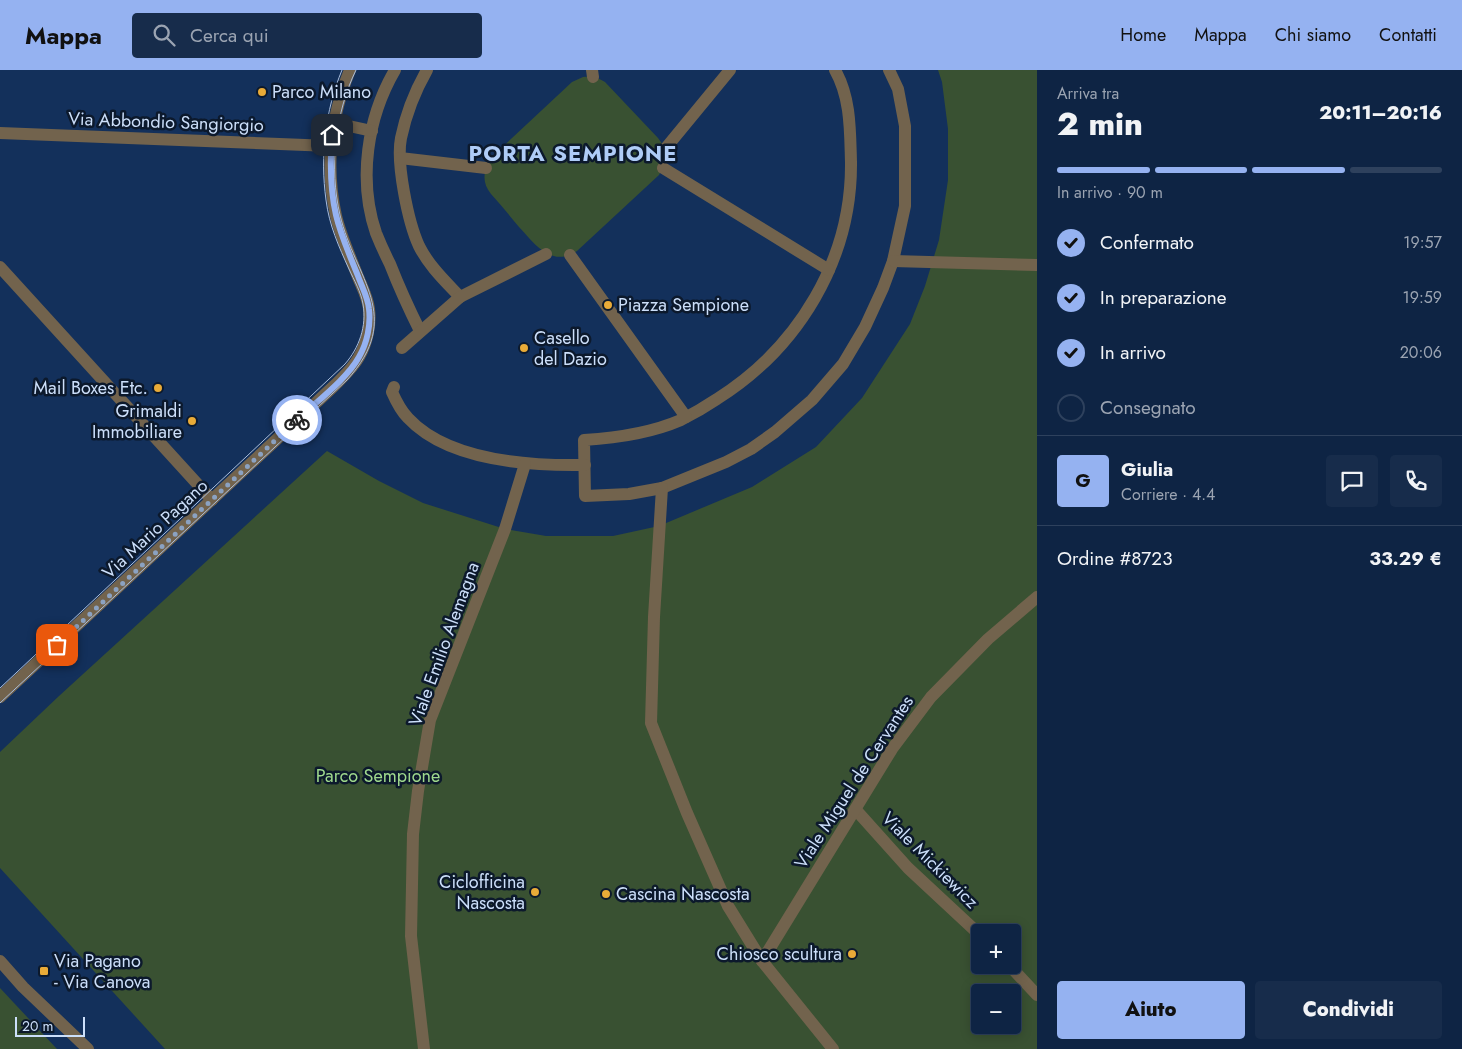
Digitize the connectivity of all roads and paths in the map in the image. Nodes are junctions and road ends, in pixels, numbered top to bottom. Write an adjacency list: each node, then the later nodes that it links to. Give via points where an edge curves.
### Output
1 (350, 70): 10 (street, via 336,109)
2 (395, 70): 8 (street)
3 (427, 70): 12 (street, via 408,111 400,139)
4 (730, 70): 11 (street)
5 (835, 70): 20 (street, via 847,102 851,174 840,238)
6 (889, 70): 17 (street, via 898,89 906,126 906,206)
7 (349, 126): 8 (street)
8 (372, 130): 22 (street, via 367,169 371,212 376,232)
9 (0, 133): 10 (street, Via Abbondio Sangiorgio)
10 (331, 146): 29 (street, Via Mario Pagano, via 336,215 369,307 366,341 353,366 334,386)
11 (665, 149)
12 (400, 158): 13 (street); 21 (street, via 411,224 420,246 434,269)
13 (486, 168)
14 (663, 168): 20 (street)
15 (546, 254): 21 (street)
16 (570, 255): 25 (street)
17 (893, 261): 18 (street); 28 (street, via 865,327 843,364 812,400 751,450)
18 (1037, 265)
19 (0, 267): 29 (street)
20 (829, 270): 25 (street, via 801,320 774,354 731,391)
21 (460, 297): 22 (street)
22 (420, 330): 23 (street)
23 (402, 348)
24 (394, 387): 26 (street, via 392,392 399,405 408,418 425,432 453,448)
25 (686, 417): 27 (street, via 641,432 584,440)
26 (525, 464): 27 (street); 39 (street, Viale Emilio Alemagna, via 505,529 430,720 413,834 411,936)
27 (585, 465): 28 (street, via 585,496 629,494)
28 (662, 488): 35 (street, via 651,723 728,906)
29 (212, 500): 31 (street, Via Mario Pagano)
30 (1037, 596): 32 (street, Viale Miguel de Cervantes, via 931,696 892,749)
31 (0, 697)
32 (856, 810): 33 (street, Viale Mickiewicz, via 908,868); 35 (street, Viale Miguel de Cervantes)
33 (971, 927)
34 (0, 961): 38 (street)
35 (762, 961): 40 (street)
36 (1017, 974): 37 (street)
37 (1037, 995)
38 (88, 1049)
39 (424, 1049)
40 (833, 1049)

